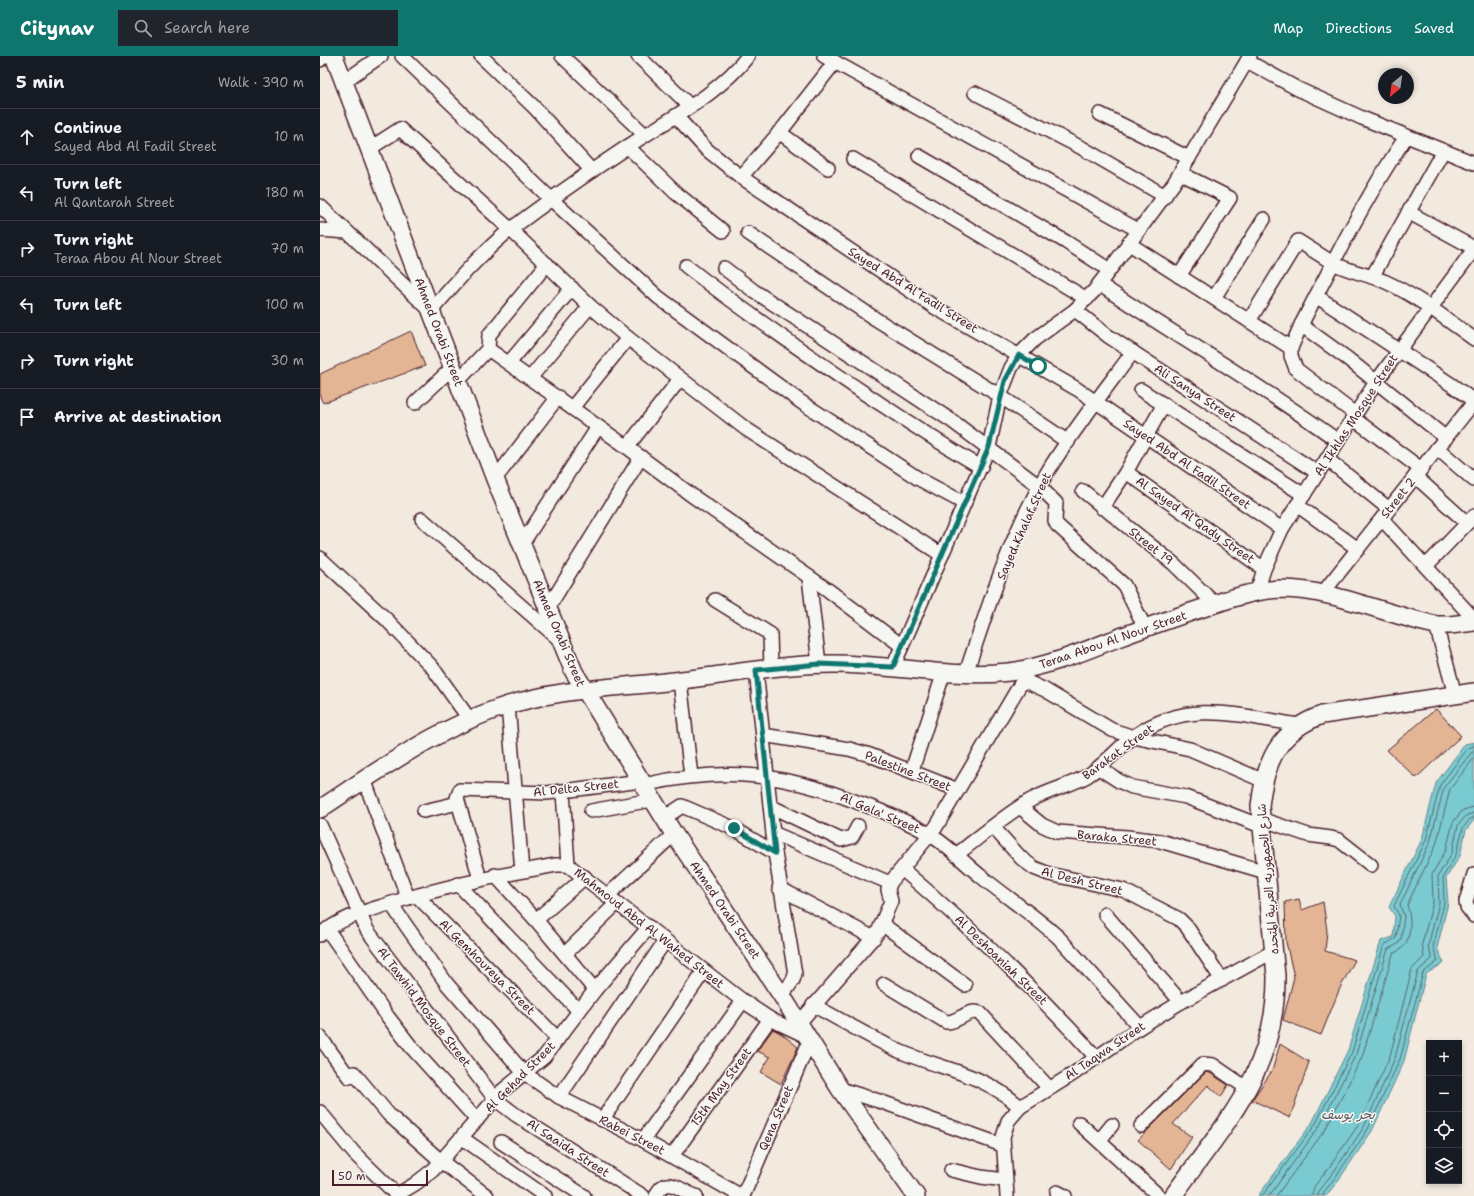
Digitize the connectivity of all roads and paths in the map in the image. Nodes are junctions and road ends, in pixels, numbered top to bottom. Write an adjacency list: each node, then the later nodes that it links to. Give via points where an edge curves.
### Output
1 (324, 56): 11 (street)
2 (334, 56): 12 (street, Ahmed Orabi Street)
3 (381, 56): 12 (street)
4 (402, 56): 32 (street)
5 (481, 56): 28 (street, via 534,107)
6 (562, 56): 18 (street)
7 (638, 56): 14 (street)
8 (748, 56): 14 (street, via 726,78)
9 (1248, 58): 19 (street, via 1298,89); 24 (street)
10 (830, 59): 17 (street); 38 (street)
11 (320, 60)
12 (344, 82): 21 (street, Ahmed Orabi Street)
13 (975, 93): 31 (street, via 1082,148)
14 (690, 106): 16 (street)
15 (1100, 114): 24 (street)
16 (676, 116): 18 (street); 30 (street, Sayed Abd Al Fadil Street, via 706,149)
17 (779, 132): 27 (street); 30 (street)
18 (645, 135): 20 (street)
19 (1406, 137): 22 (street); 44 (street, via 1388,163)
20 (628, 147): 28 (street); 39 (street, via 676,193)
21 (369, 150): 37 (street, via 400,129); 59 (street, Ahmed Orabi Street)
22 (1443, 151): 26 (street); 34 (street)
23 (919, 156): 48 (street)
24 (1189, 158): 29 (street)
25 (853, 159): 55 (street)
26 (1474, 163)
27 (828, 168)
28 (592, 171): 32 (street)
29 (1180, 173): 31 (street); 49 (street, via 1230,198)
30 (741, 176): 68 (street, Sayed Abd Al Fadil Street, via 931,304)
31 (1165, 196): 38 (street)
32 (552, 200): 37 (street); 102 (street, via 658,297 706,334 848,434)
33 (320, 206): 40 (street)
34 (1408, 212): 43 (street); 50 (street)
35 (1264, 219): 54 (street)
36 (320, 230): 40 (street)
37 (511, 230): 45 (street); 59 (street, via 462,275)
38 (1138, 230): 42 (street)
39 (723, 231)
40 (346, 232): 59 (street)
41 (748, 233): 75 (street, via 874,318)
42 (1128, 243): 48 (street); 49 (street)
43 (1474, 248): 57 (street, Al Ikhlas Mosque Street)
44 (1333, 263): 50 (street); 53 (street); 60 (street, via 1298,242)
45 (547, 264): 52 (street); 65 (street, via 489,335)
46 (686, 266): 93 (street, via 753,318 917,428)
47 (724, 268): 89 (street, via 754,291)
48 (1108, 269): 51 (street)
49 (1179, 276): 54 (street)
50 (1372, 277): 57 (street, via 1386,282)
51 (1099, 284): 55 (street); 86 (street, via 1263,389)
52 (572, 288): 56 (street); 69 (street)
53 (1316, 296): 61 (street); 66 (street)
54 (1214, 298): 60 (street)
55 (1087, 299): 58 (street)
56 (590, 306): 62 (street); 71 (street)
57 (1429, 308): 63 (street); 66 (street, Al Ikhlas Mosque Street)
58 (1075, 310): 67 (street, Ali Sanya Street); 68 (street, via 1035,339)
59 (431, 311): 70 (street, Ahmed Orabi Street)
60 (1249, 321): 64 (street)
61 (1301, 325): 64 (street); 73 (street)
62 (628, 338): 72 (street); 81 (street)
63 (1474, 339)
64 (1291, 348): 82 (street, via 1292,363 1296,369)
65 (488, 349): 69 (street); 70 (street)
66 (1399, 350): 73 (street, Al Ikhlas Mosque Street); 77 (street)
67 (1133, 352): 79 (street, Sayed Khalaf Street); 95 (street, Ali Sanya Street)
68 (1019, 355): 75 (street); 79 (street, Sayed Abd Al Fadil Street)
69 (509, 363): 71 (street)
70 (454, 375): 78 (street); 97 (street, Ahmed Orabi Street)
71 (530, 378): 76 (street)
72 (680, 379): 88 (street); 110 (street, via 753,433)
73 (1376, 382): 82 (street, Al Ikhlas Mosque Street); 85 (street)
74 (1141, 390): 80 (street)
75 (1000, 396): 87 (street); 89 (street)
76 (558, 397): 81 (street); 97 (street)
77 (1474, 402): 85 (street, Street 2)
78 (415, 403)
79 (1096, 403): 84 (street, Sayed Abd Al Fadil Street); 87 (street, Sayed Khalaf Street)
80 (1164, 404): 84 (street); 101 (street)
81 (572, 408): 83 (street)
82 (1354, 416): 86 (street, Al Ikhlas Mosque Street); 96 (street)
83 (598, 426): 88 (street); 108 (street)
84 (1145, 436): 94 (street); 107 (street, Sayed Abd Al Fadil Street)
85 (1446, 438): 90 (street, Street 2)
86 (1338, 441): 92 (street, Al Ikhlas Mosque Street)
87 (1068, 442): 99 (street, Sayed Khalaf Street)
88 (627, 447): 91 (street)
89 (989, 447): 93 (street); 99 (street)
90 (1437, 448): 96 (street, Street 2); 98 (street)
91 (641, 457): 114 (street, via 700,502); 119 (street)
92 (1326, 459): 95 (street, Al Ikhlas Mosque Street); 104 (street)
93 (981, 467): 102 (street)
94 (1126, 472): 103 (street); 113 (street, Al Sayed Al Qady Street)
95 (1318, 472): 101 (street, Al Ikhlas Mosque Street)
96 (1418, 473): 104 (street, Street 2); 106 (street)
97 (495, 479): 108 (street, Ahmed Orabi Street)
98 (1474, 480)
99 (1039, 486): 122 (street, via 1056,504 1057,525 1124,585); 129 (street, Sayed Khalaf Street, via 994,591)
100 (1083, 491): 103 (street, Street 19)
101 (1300, 500): 107 (street, Al Ikhlas Mosque Street); 109 (street)
102 (964, 504): 110 (street)
103 (1102, 508): 118 (street, Street 19, via 1174,564)
104 (1386, 514): 109 (street, Street 2); 112 (street)
105 (422, 519): 123 (street)
106 (1471, 519): 112 (street)
107 (1282, 529): 113 (street, Al Ikhlas Mosque Street)
108 (522, 544): 119 (street, Ahmed Orabi Street)
109 (1358, 549): 116 (street, Street 2)
110 (942, 555): 124 (street)
111 (320, 558): 136 (street, via 386,619 432,667)
112 (1426, 566): 120 (street)
113 (1264, 569): 115 (street, Al Ikhlas Mosque Street)
114 (809, 577): 124 (street); 125 (street)
115 (1257, 592): 116 (street, Teraa Abou Al Nour Street, via 1296,590); 118 (street, Teraa Abou Al Nour Street)
116 (1322, 594): 121 (street, Teraa Abou Al Nour Street)
117 (715, 600): 127 (street, via 770,634)
118 (1215, 604): 122 (street, Teraa Abou Al Nour Street)
119 (548, 608): 123 (street, Ahmed Orabi Street)
120 (1474, 621): 121 (street, Teraa Abou Al Nour Street, via 1450,626)
121 (1436, 625): 134 (street)
122 (1144, 628): 130 (street, Teraa Abou Al Nour Street)
123 (561, 641): 132 (street, Ahmed Orabi Street)
124 (902, 646): 126 (street)
125 (819, 664): 126 (street, Teraa Abou Al Nour Street); 127 (street, Teraa Abou Al Nour Street)
126 (893, 667): 128 (street, Teraa Abou Al Nour Street)
127 (764, 669): 131 (street, Teraa Abou Al Nour Street); 138 (street)
128 (944, 672): 129 (street, Teraa Abou Al Nour Street); 141 (street)
129 (966, 673): 130 (street, Teraa Abou Al Nour Street)
130 (1026, 674): 139 (street, via 1045,690 1105,727); 147 (street)
131 (680, 681): 132 (street, Teraa Abou Al Nour Street); 142 (street)
132 (584, 691): 135 (street, Teraa Abou Al Nour Street); 146 (street, Ahmed Orabi Street)
133 (1474, 692): 134 (street, شارع الجمهوريه العربية المتحده)
134 (1455, 695): 137 (street, شارع الجمهوريه العربية المتحده, via 1322,714)
135 (508, 705): 136 (street, Teraa Abou Al Nour Street); 149 (street)
136 (470, 720): 144 (street, Teraa Abou Al Nour Street, via 426,741)
137 (1299, 725): 139 (street, Barakat Street, via 1212,712 1196,712 1164,719); 145 (street, شارع الجمهوريه العربية المتحده, via 1286,736 1276,750 1268,765)
138 (763, 735): 141 (street, Palestine Street, via 849,749); 143 (street)
139 (1134, 737): 140 (street, Barakat Street); 145 (street, via 1190,749)
140 (1099, 768): 153 (street, Barakat Street, via 1076,782 1043,794); 158 (street, via 1132,786 1186,798)
141 (912, 770): 147 (street, Palestine Street)
142 (691, 776): 143 (street, Al Gala' Street); 146 (street, Al Gala' Street)
143 (767, 776): 152 (street); 164 (street, Al Gala' Street, via 834,793)
144 (364, 779): 154 (street, Teraa Abou Al Nour Street); 179 (street)
145 (1264, 781): 158 (street, شارع الجمهوريه العربية المتحده)
146 (642, 783): 148 (street, Al Delta Street); 150 (street, Ahmed Orabi Street)
147 (958, 790): 164 (street)
148 (563, 792): 149 (street, Al Delta Street); 167 (street)
149 (515, 793): 151 (street, Al Delta Street, via 463,789 457,795); 170 (street)
150 (652, 800): 156 (street); 157 (street, Ahmed Orabi Street)
151 (458, 803): 155 (street); 175 (street)
152 (770, 806): 160 (street, via 841,840 852,837); 162 (street)
153 (1020, 807): 161 (street, Barakat Street); 171 (street, Baraka Street, via 1042,825 1057,832 1160,842)
154 (320, 810)
155 (424, 811)
156 (591, 811)
157 (664, 818): 163 (street, Ahmed Orabi Street); 165 (street, via 682,806 734,828)
158 (1261, 822): 168 (street, via 1308,835 1339,840); 171 (street, شارع الجمهوريه العربية المتحده)
159 (320, 825): 182 (street, Al Tawhid Mosque Street)
160 (858, 826)
161 (993, 827): 166 (street, Barakat Street); 194 (street, Al Desh Street, via 1021,858 1034,868 1049,874 1123,890 1179,919)
162 (772, 833): 165 (street); 177 (street)
163 (674, 834): 180 (street); 198 (street, Ahmed Orabi Street)
164 (931, 835): 166 (street, Al Gala' Street); 169 (street)
165 (775, 853): 178 (street)
166 (956, 855): 204 (street, Al Gala' Street, via 1060,938)
167 (568, 865): 170 (street, Mahmoud Abd Al Wahed Street); 174 (street, Mahmoud Abd Al Wahed Street)
168 (1371, 865)
169 (902, 869): 177 (street); 208 (street, Al Deshoaniah Street, via 1021,977)
170 (522, 871): 173 (street, Mahmoud Abd Al Wahed Street)
171 (1266, 872): 191 (street, شارع الجمهوريه العربية المتحده)
172 (1474, 874): 184 (street, via 1466,902)
173 (495, 875): 175 (street, Mahmoud Abd Al Wahed Street); 185 (street)
174 (585, 877): 180 (street, Mahmoud Abd Al Wahed Street); 185 (street)
175 (480, 879): 176 (street, Mahmoud Abd Al Wahed Street)
176 (458, 884): 179 (street, Mahmoud Abd Al Wahed Street); 202 (street)
177 (890, 884): 186 (street, Qena Street, via 888,890 891,901)
178 (779, 888): 189 (street); 198 (street, via 795,974 794,980)
179 (412, 897): 181 (street, Mahmoud Abd Al Wahed Street); 207 (street, Al Gemhoureya Street)
180 (612, 899): 187 (street, Mahmoud Abd Al Wahed Street); 192 (street)
181 (391, 904): 182 (street, Mahmoud Abd Al Wahed Street); 209 (street, Rabei Street, via 447,984)
182 (358, 912): 188 (street, Mahmoud Abd Al Wahed Street); 214 (street, Al Tawhid Mosque Street, via 372,939)
183 (1105, 914): 200 (street)
184 (1474, 916)
185 (536, 920): 192 (street)
186 (882, 924): 189 (street, Qena Street); 196 (street)
187 (649, 927): 190 (street, Mahmoud Abd Al Wahed Street); 197 (street, Al Gehad Street)
188 (324, 932): 217 (street, via 412,1048)
189 (874, 938): 201 (street, Qena Street)
190 (665, 941): 193 (street, Mahmoud Abd Al Wahed Street); 213 (street)
191 (1274, 951): 194 (street, Al Taqwa Street); 212 (street, شارع الجمهوريه العربية المتحده, via 1276,993 1272,1027 1263,1059)
192 (565, 954): 197 (street)
193 (704, 971): 199 (street, Mahmoud Abd Al Wahed Street); 218 (street)
194 (1222, 980): 200 (street, Al Taqwa Street)
195 (884, 984): 210 (street, via 946,1022 954,1021 971,1012 980,1013)
196 (965, 985)
197 (595, 990): 202 (street, Al Gehad Street)
198 (782, 996): 205 (street, Ahmed Orabi Street)
199 (743, 1001): 203 (street, Mahmoud Abd Al Wahed Street); 223 (street)
200 (1181, 1002): 204 (street, Al Taqwa Street)
201 (813, 1005): 205 (street, Qena Street); 215 (street, via 900,1051 988,1083)
202 (579, 1010): 207 (street, Al Gehad Street)
203 (770, 1019): 205 (street, Mahmoud Abd Al Wahed Street); 227 (street, 15th May Street)
204 (1140, 1027): 208 (street, Al Taqwa Street)
205 (806, 1034): 211 (street, Ahmed Orabi Street); 238 (street, Qena Street)
206 (320, 1037): 228 (street, via 348,1077 354,1074 389,1115)
207 (558, 1039): 209 (street, Al Gehad Street, via 544,1057)
208 (1096, 1057): 210 (street, Al Taqwa Street)
209 (524, 1073): 213 (street, Rabei Street); 214 (street, Al Gehad Street)
210 (1049, 1088): 215 (street, Al Taqwa Street)
211 (840, 1089): 226 (street); 239 (street, Ahmed Orabi Street)
212 (1248, 1089): 221 (street, via 1213,1065 1203,1064); 242 (street, شارع الجمهوريه العربية المتحده)
213 (559, 1097): 218 (street, Rabei Street)
214 (495, 1099): 217 (street, Al Gehad Street); 235 (street, Al Saaida Street)
215 (1020, 1107): 226 (street, Al Taqwa Street, via 1008,1121)
216 (320, 1112): 231 (street, via 354,1153)
217 (477, 1120): 222 (street, Al Gehad Street)
218 (602, 1120): 223 (street, Rabei Street)
219 (1079, 1123): 224 (street)
220 (1112, 1125): 224 (street)
221 (1141, 1126)
222 (462, 1138): 228 (street, Al Gehad Street); 233 (street)
223 (643, 1140): 227 (street, Rabei Street)
224 (1099, 1141): 241 (street)
225 (501, 1142): 234 (street)
226 (1002, 1145): 230 (street, Al Taqwa Street)
227 (672, 1156): 238 (street, Rabei Street)
228 (442, 1162): 231 (street, Al Gehad Street); 232 (street)
229 (951, 1170): 230 (street)
230 (1005, 1180): 240 (street, Al Taqwa Street)
231 (403, 1194)
232 (487, 1196)
233 (545, 1196)
234 (584, 1196)
235 (643, 1196)
236 (656, 1196): 237 (street, via 659,1190 669,1184)
237 (696, 1196)
238 (742, 1196)
239 (916, 1196)
240 (1007, 1196)
241 (1159, 1196)
242 (1173, 1196)

